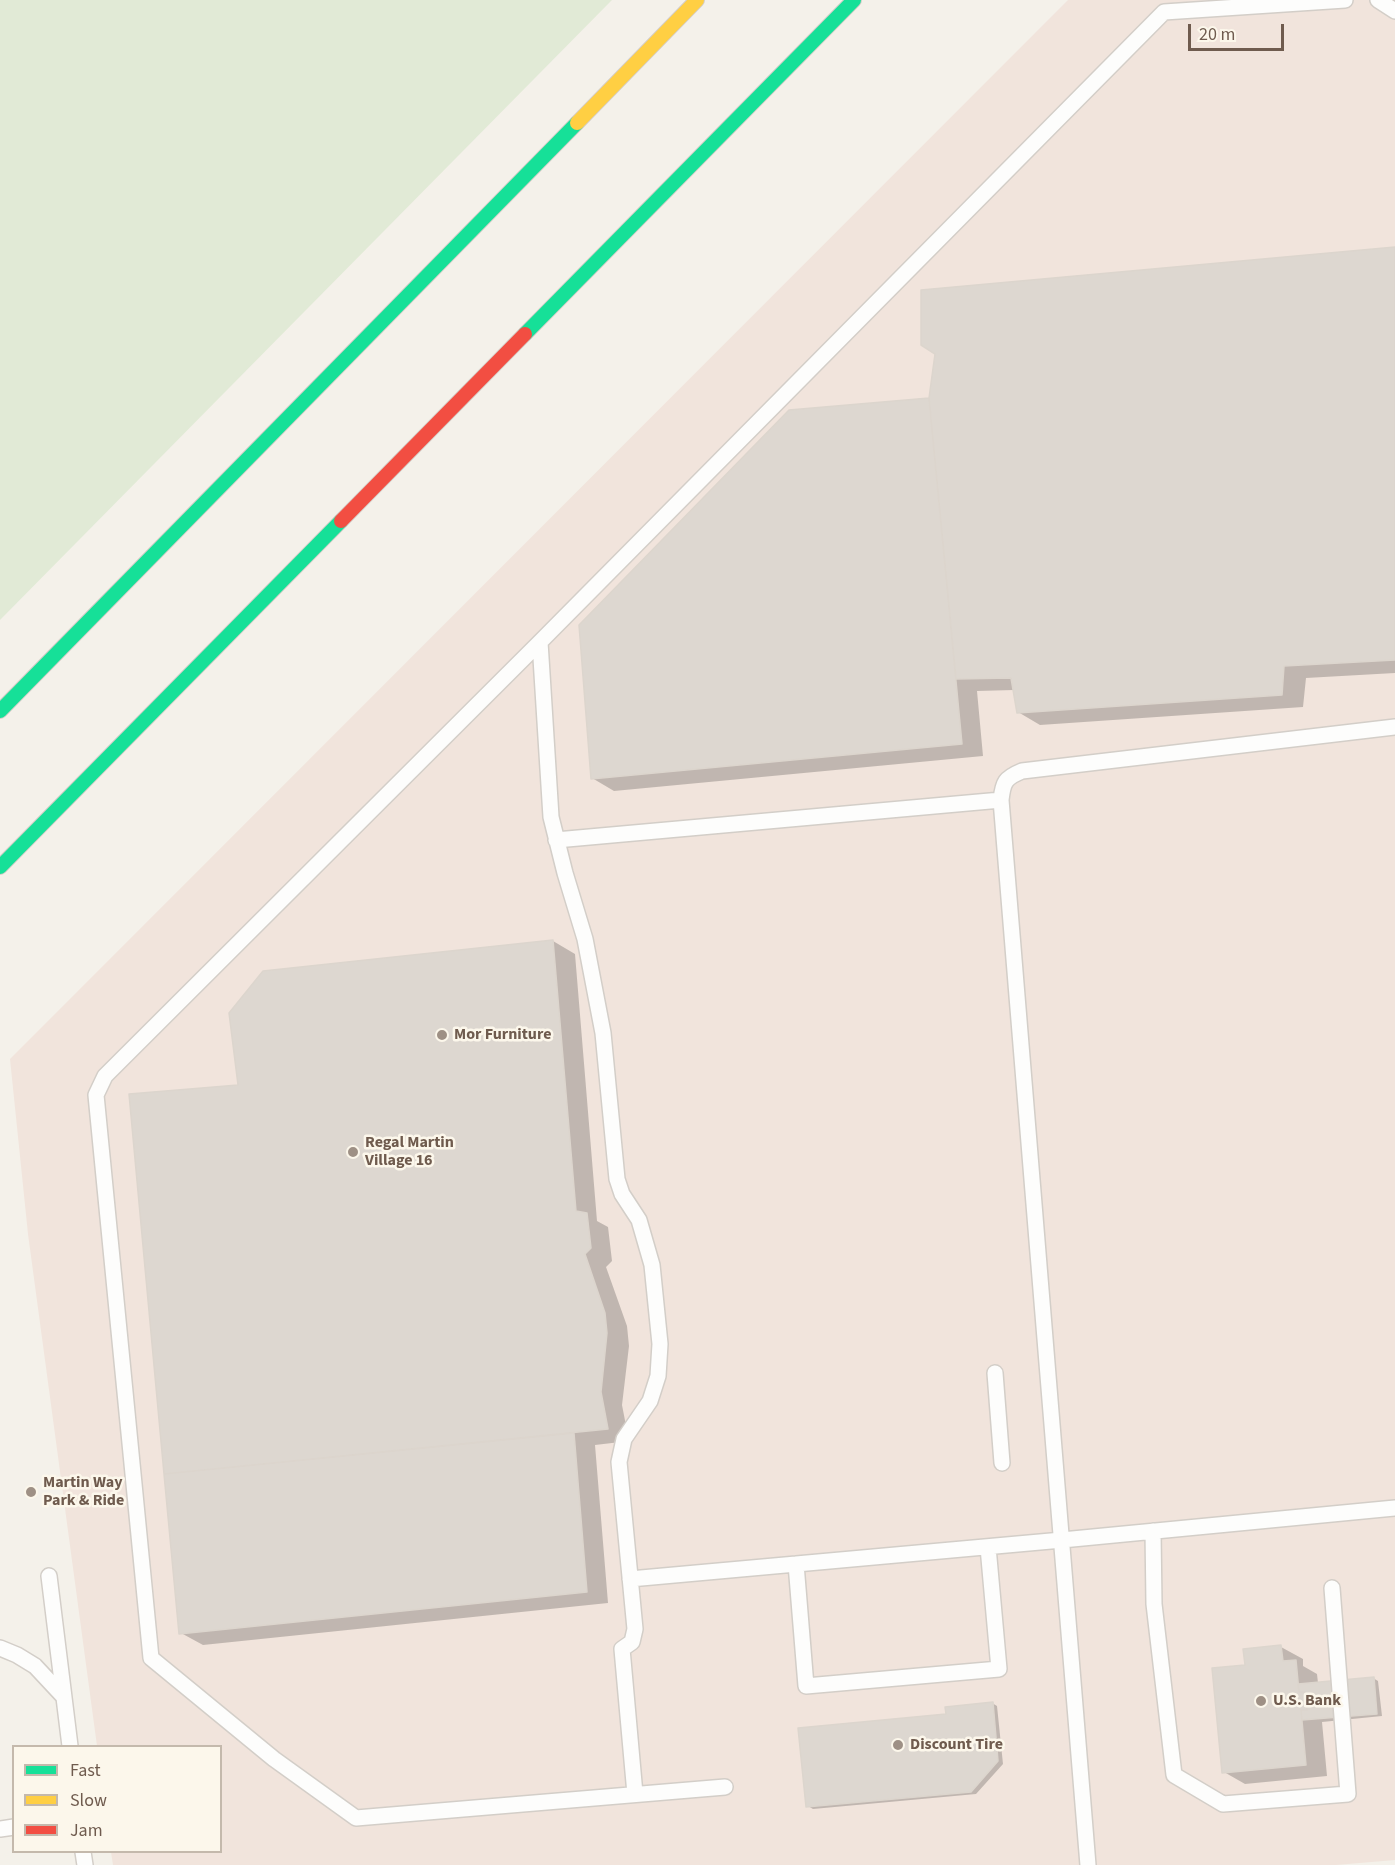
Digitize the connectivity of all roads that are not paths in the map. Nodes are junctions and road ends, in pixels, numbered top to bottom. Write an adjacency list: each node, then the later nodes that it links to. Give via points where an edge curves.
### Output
1 (697, 0): 7 (highway)
2 (854, 0): 11 (highway)
3 (1345, 0): 6 (lane, via 1164,12)
4 (1378, 0): 5 (lane)
5 (1395, 11)
6 (540, 642): 10 (lane, via 551,817); 26 (lane, via 105,1076 96,1095 151,1658 274,1759 356,1818)
7 (0, 711)
8 (1395, 727): 9 (lane, via 1022,771 1003,785)
9 (1001, 800): 10 (lane); 16 (lane)
10 (556, 840): 20 (lane, via 585,939 603,1033 617,1179 621,1194 639,1220 652,1265 657,1309 658,1376 650,1401 624,1439 619,1462)
11 (0, 867)
12 (996, 1372): 13 (lane)
13 (1002, 1463)
14 (1395, 1508): 15 (lane)
15 (1153, 1531): 16 (lane); 21 (lane, via 1154,1604 1174,1775 1223,1804 1348,1794)
16 (1062, 1540): 17 (lane); 27 (lane)
17 (988, 1547): 18 (lane); 18 (lane, via 999,1669 807,1686)
18 (796, 1564): 20 (lane)
19 (50, 1576): 23 (lane)
20 (630, 1579): 26 (lane, via 635,1629 632,1642 622,1648)
21 (1332, 1588)
22 (0, 1648): 23 (lane, via 35,1666)
23 (63, 1696): 24 (lane)
24 (70, 1745)
25 (725, 1786): 26 (lane)
26 (635, 1794)
27 (1088, 1865)

